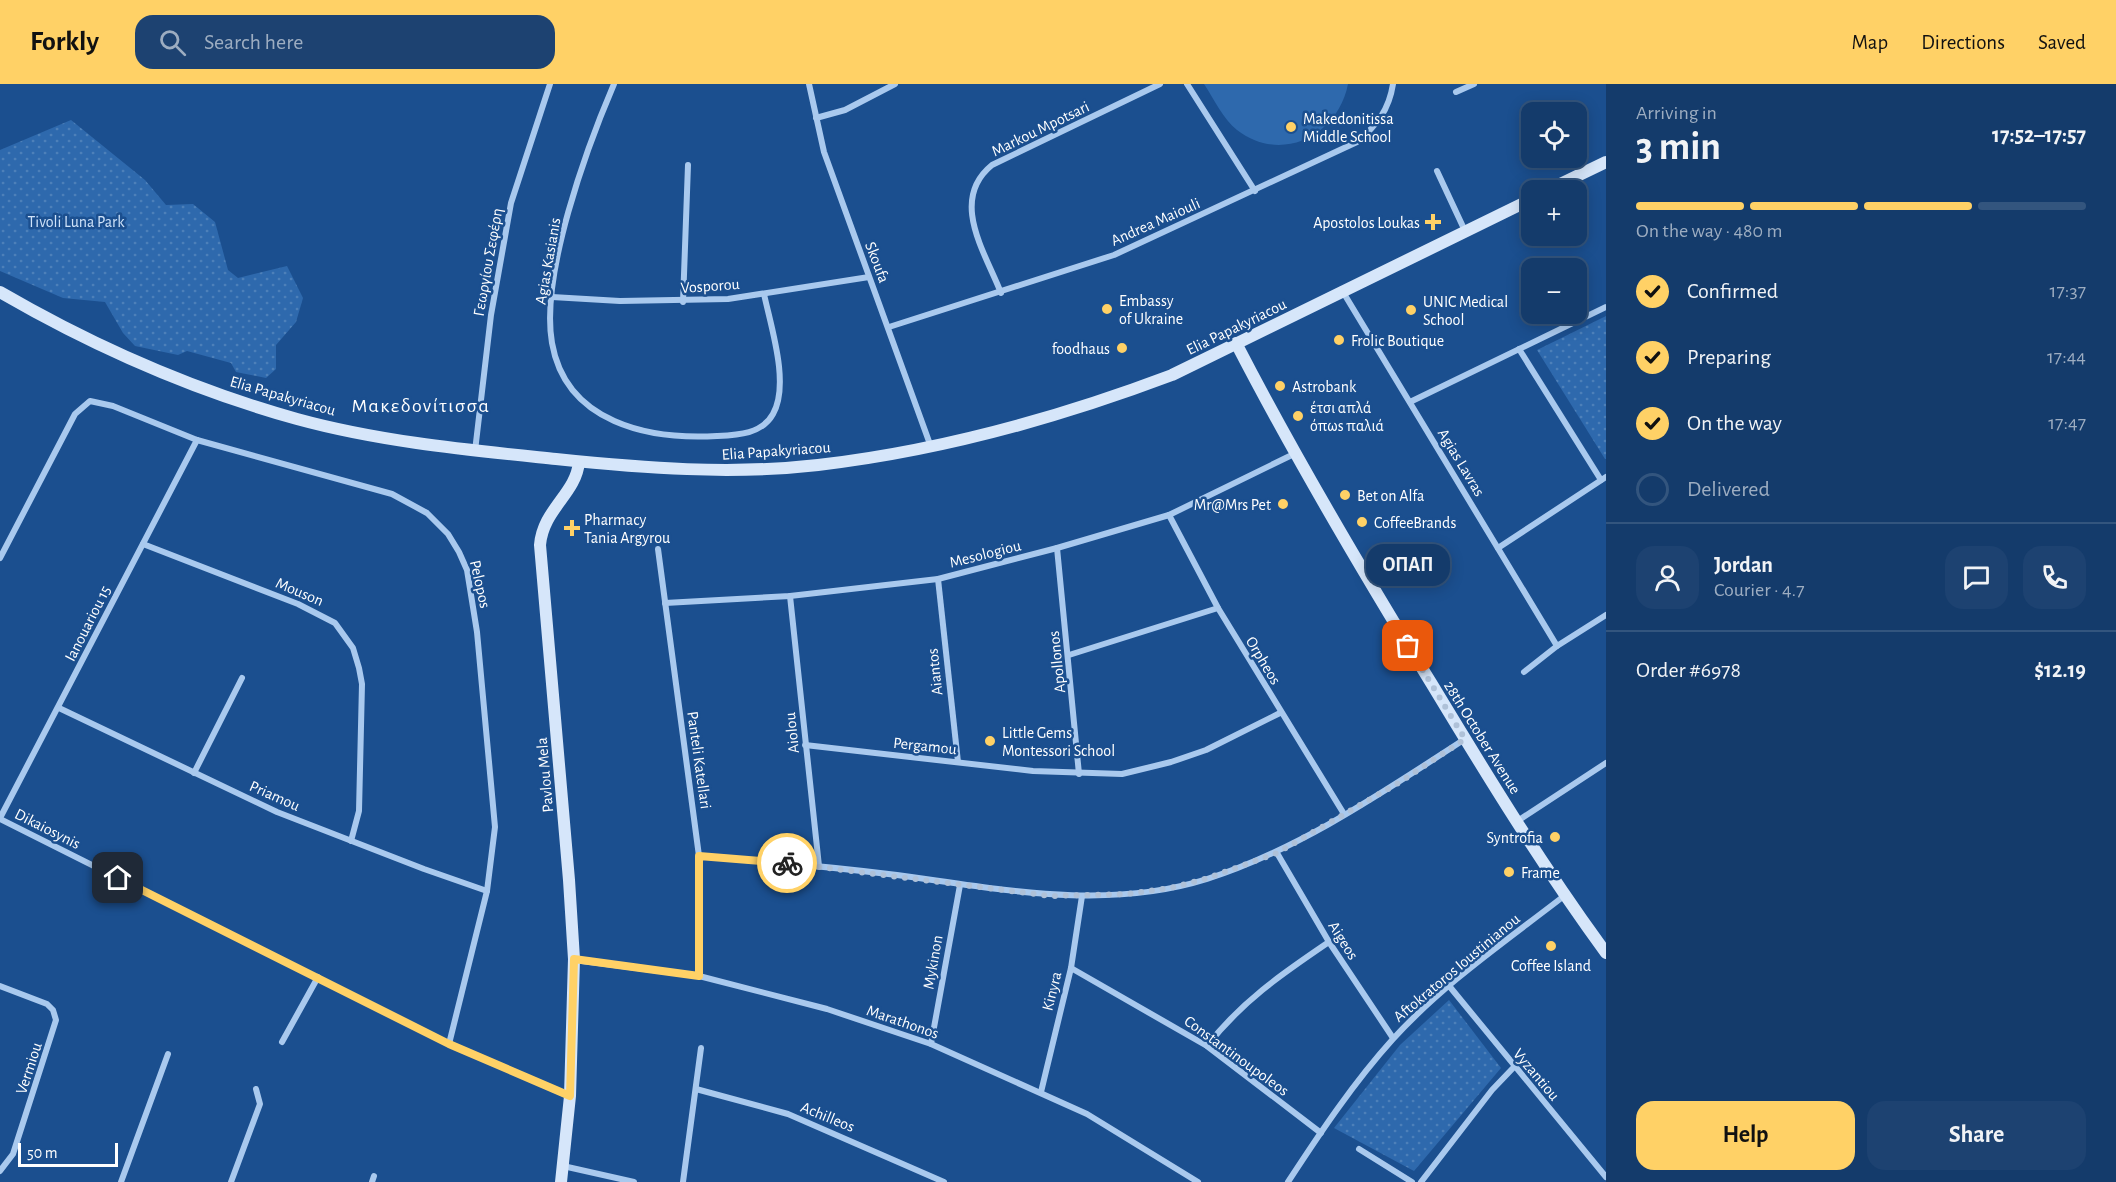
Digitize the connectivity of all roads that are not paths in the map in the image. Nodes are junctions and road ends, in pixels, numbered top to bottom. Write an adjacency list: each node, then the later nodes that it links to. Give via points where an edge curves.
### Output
1 (550, 84): 32 (street, Γεωργίου Σεφέρη, via 511,203 491,315)
2 (614, 84): 23 (street, Agias Kasianis, via 572,202)
3 (809, 84): 10 (street, Skoufa)
4 (895, 84): 10 (street, via 845,110)
5 (1160, 84): 20 (street, Markou Mpotsari, via 992,165 980,177 973,190 971,218)
6 (1187, 84): 15 (street)
7 (1393, 84): 15 (street, Andrea Maiouli, via 1381,119 1357,142)
8 (1474, 84): 9 (street)
9 (1456, 92)
10 (816, 118): 18 (street, Skoufa, via 824,152)
11 (1606, 162): 14 (main road)
12 (688, 165): 24 (street)
13 (1437, 171): 17 (street)
14 (1569, 180)
15 (1255, 191): 20 (street, Andrea Maiouli, via 1114,255)
16 (1521, 204): 17 (main road, Elia Papakyriacou)
17 (1466, 231): 19 (main road, Elia Papakyriacou)
18 (869, 277): 22 (street, Vosporou); 26 (street, Skoufa)
19 (1343, 292): 27 (main road, Elia Papakyriacou); 29 (street, Agias Lavras)
20 (1000, 293): 26 (street, Andrea Maiouli)
21 (1, 294): 32 (main road, Elia Papakyriacou, via 126,357 237,400 361,433)
22 (764, 294): 23 (street, Agias Kasianis, via 781,394 773,415 755,431 693,438 628,428 582,399 563,373 552,345); 24 (street, Vosporou)
23 (552, 297): 24 (street, Vosporou)
24 (683, 302)
25 (1606, 307): 28 (street)
26 (889, 327): 31 (street, Skoufa)
27 (1236, 344): 31 (main road, Elia Papakyriacou, via 1172,375 1118,395); 33 (main road, 28th October Avenue)
28 (1519, 349): 29 (street); 35 (street)
29 (1410, 402): 39 (street, Agias Lavras)
30 (197, 440): 37 (street, Ianouariou 15); 41 (street, Pelopos, via 97,401 85,403 75,414); 67 (street, Pelopos, via 392,494 427,513 448,534 467,570 477,632 495,827)
31 (931, 447): 34 (main road, Elia Papakyriacou, via 814,465 695,471)
32 (475, 451): 34 (main road, Elia Papakyriacou)
33 (1294, 454): 36 (street, Mesologiou); 53 (main road, 28th October Avenue)
34 (579, 462): 72 (main road, Pavlou Mela, via 573,484 543,527 539,559)
35 (1603, 479): 39 (street)
36 (1168, 515): 38 (street, Mesologiou); 45 (street, Orpheos)
37 (143, 544): 51 (street, Ianouariou 15); 62 (street, Mouson, via 298,604 322,615 343,632 353,648 362,684 359,811)
38 (1057, 548): 42 (street, Mesologiou); 48 (street, Apollonos)
39 (1498, 548): 47 (street, Agias Lavras)
40 (658, 549): 44 (street, Panteli Katellari)
41 (0, 558)
42 (938, 579): 43 (street, Mesologiou); 55 (street, Aiantos)
43 (790, 596): 44 (street, Mesologiou); 54 (street, Aiolou)
44 (665, 603): 64 (street, Panteli Katellari)
45 (1218, 609): 48 (street); 52 (street, Orpheos)
46 (1606, 615): 47 (street)
47 (1557, 646): 49 (street)
48 (1069, 655): 58 (street, Apollonos)
49 (1524, 672)
50 (242, 678): 57 (street)
51 (58, 708): 57 (street, Priamou); 60 (street, Ianouariou 15)
52 (1280, 713): 58 (street, Pergamou, via 1206,750 1171,762 1122,774); 59 (street, Orpheos)
53 (1465, 739): 59 (street); 61 (main road, 28th October Avenue)
54 (806, 745): 55 (street, Pergamou); 65 (street, Aiolou)
55 (958, 762): 58 (street, Pergamou)
56 (1606, 763): 61 (street)
57 (194, 773): 62 (street, Priamou)
58 (1079, 774)
59 (1344, 814): 63 (street)
60 (0, 818): 75 (street, Dikaiosynis)
61 (1516, 822): 69 (main road, 28th October Avenue)
62 (351, 841): 67 (street, Priamou)
63 (1277, 853): 68 (street, via 1170,888); 70 (street, Aigeos)
64 (699, 856): 65 (street); 74 (street, Panteli Katellari)
65 (819, 866): 66 (street)
66 (960, 885): 68 (street); 81 (street, Mykinon)
67 (487, 891): 80 (street, Pelopos)
68 (1082, 896): 73 (street, Kinyra)
69 (1564, 896): 71 (main road, 28th October Avenue); 77 (street, Aftokratoros Ioustinianou)
70 (1329, 942): 78 (street, Aigeos); 82 (street, via 1252,996)
71 (1606, 953)
72 (574, 959): 74 (street, Marathonos); 89 (main road, Pavlou Mela)
73 (1071, 968): 82 (street, Constantinoupoleos); 88 (street, Kinyra)
74 (699, 976): 81 (street, Marathonos, via 827,1009)
75 (318, 977): 79 (street); 80 (street, Dikaiosynis)
76 (0, 986): 93 (street, Vermiou, via 47,1004 56,1016 13,1154)
77 (1450, 987): 78 (street, Aftokratoros Ioustinianou); 85 (street, Vyzantiou)
78 (1393, 1038): 90 (street, Aftokratoros Ioustinianou)
79 (282, 1042)
80 (449, 1044): 89 (street, Dikaiosynis)
81 (931, 1044): 88 (street, Marathonos)
82 (1207, 1046): 90 (street, Constantinoupoleos)
83 (701, 1048): 87 (street)
84 (168, 1054): 95 (street)
85 (1514, 1067): 94 (street, Vyzantiou); 104 (street)
86 (256, 1089): 96 (street, via 260,1104)
87 (696, 1089): 99 (street); 100 (street, Achilleos, via 788,1114)
88 (1041, 1092): 101 (street, Marathonos, via 1087,1114)
89 (570, 1096): 92 (main road, Pavlou Mela)
90 (1321, 1133): 102 (street, Aftokratoros Ioustinianou)
91 (1359, 1149): 103 (street)
92 (563, 1166): 97 (main road, Pavlou Mela); 98 (street)
93 (0, 1171)
94 (1606, 1177)
95 (121, 1182)
96 (231, 1182)
97 (561, 1182)
98 (634, 1182)
99 (683, 1182)
100 (944, 1182)
101 (1198, 1182)
102 (1288, 1182)
103 (1412, 1182)
104 (1421, 1182)

